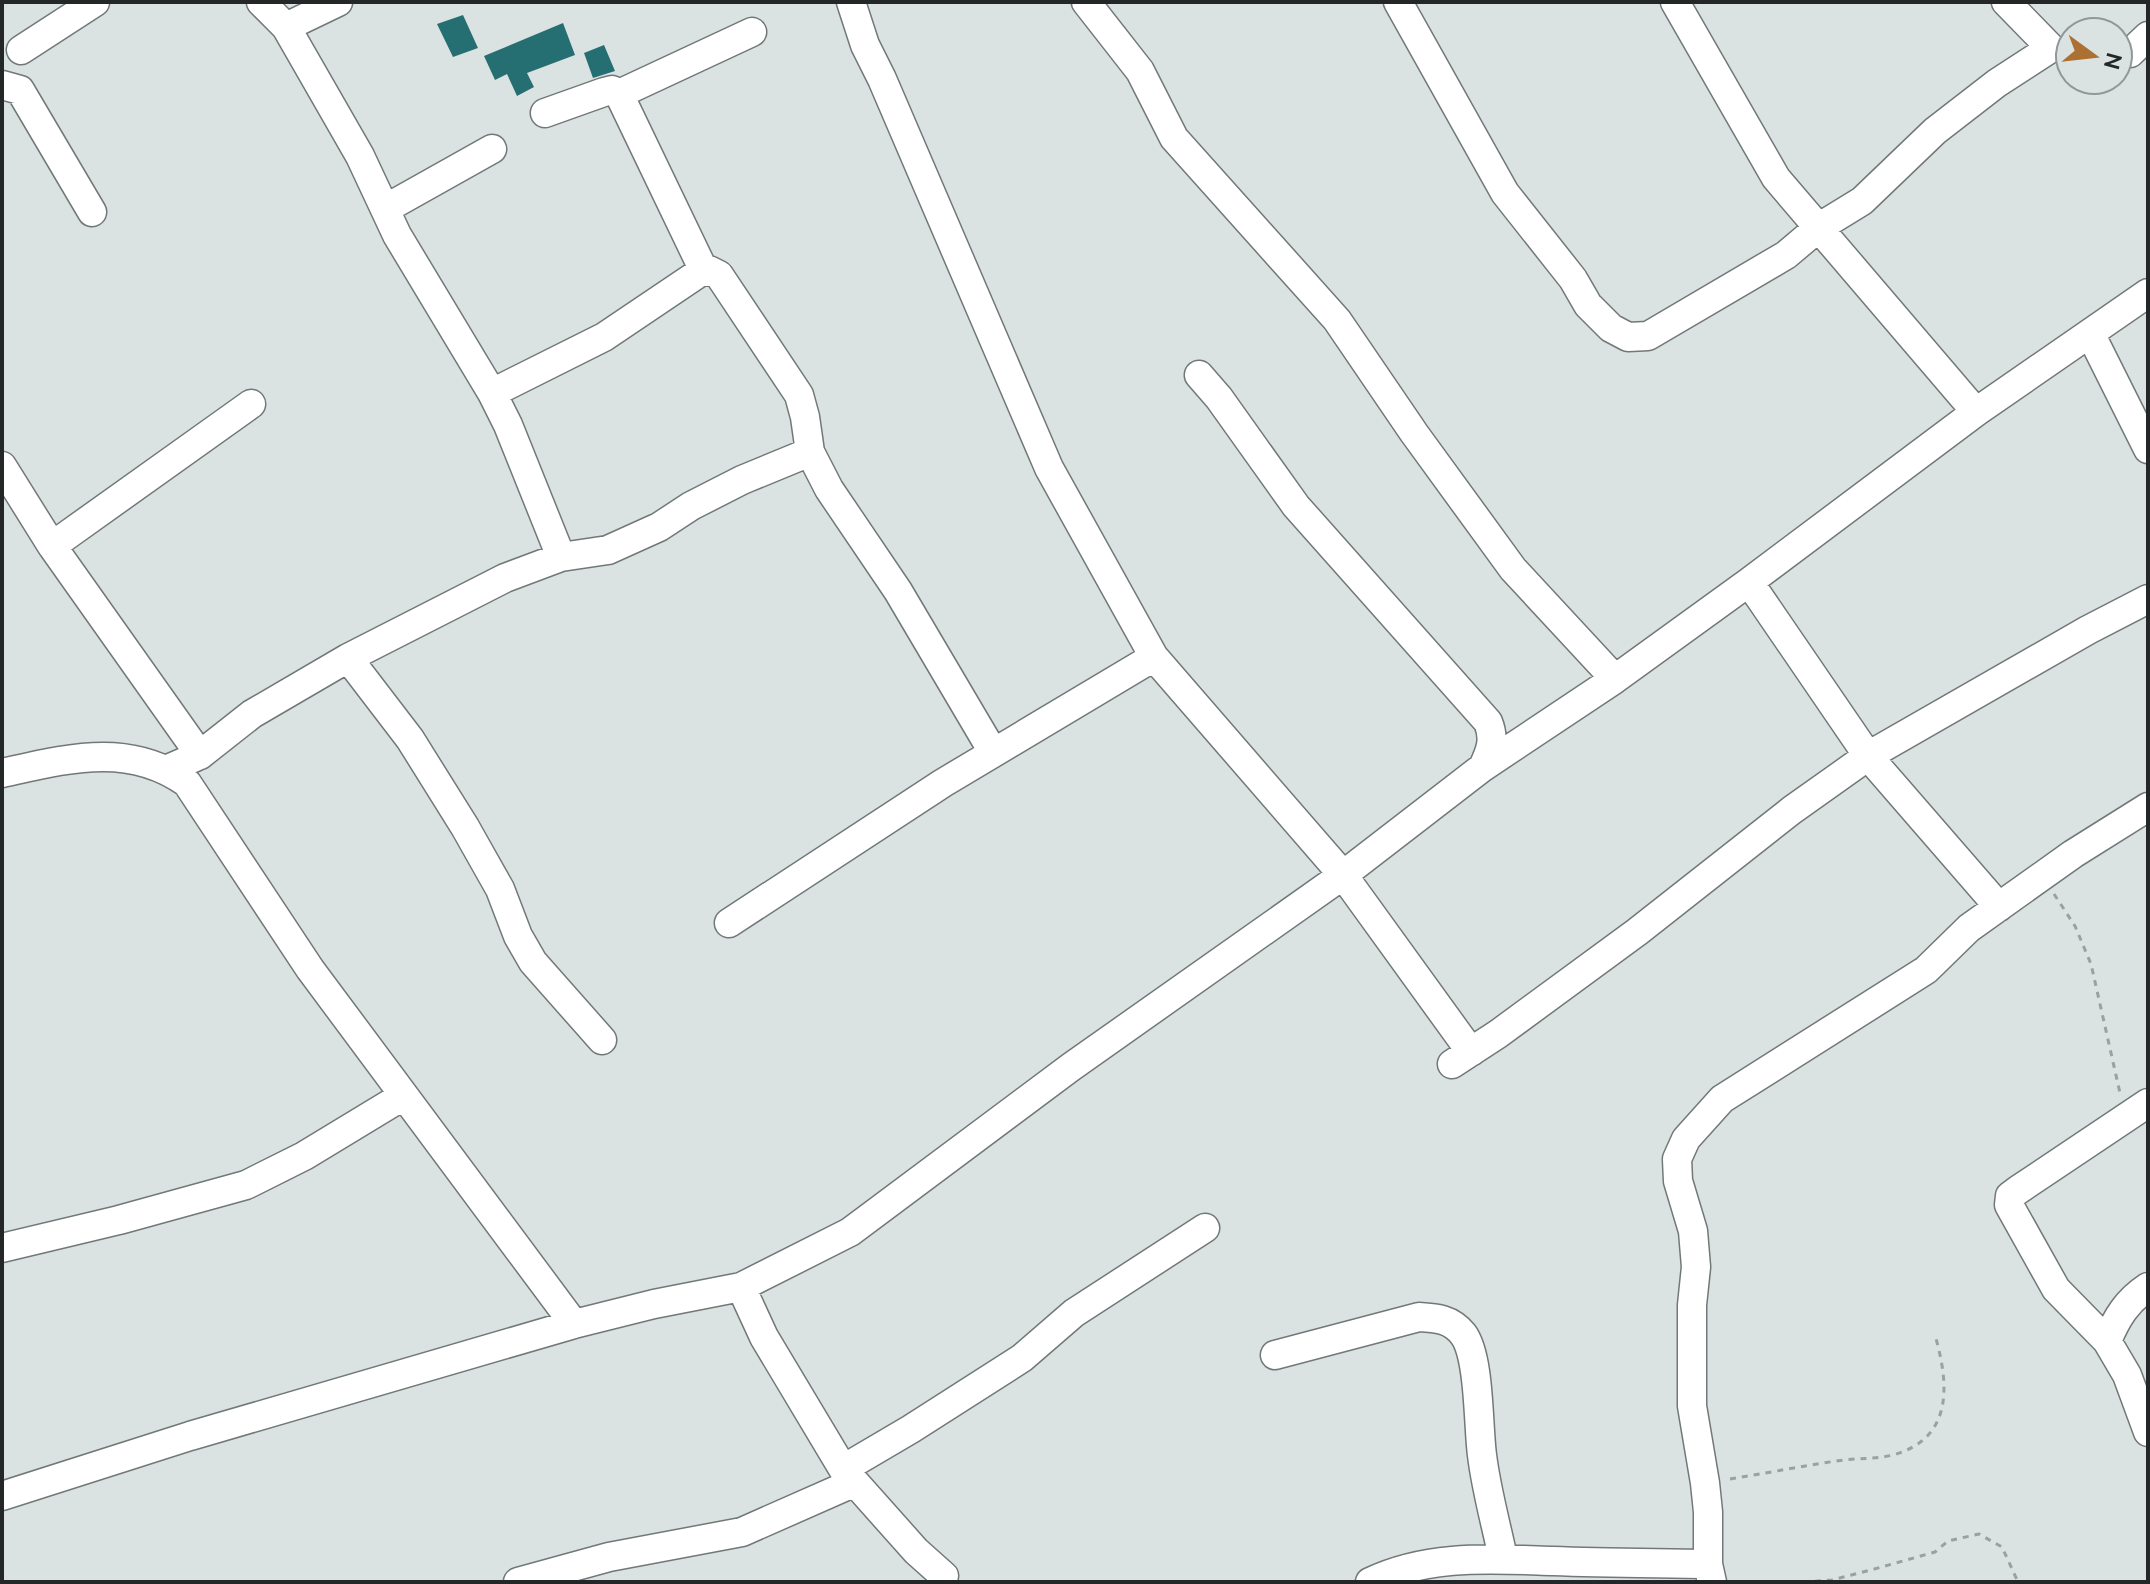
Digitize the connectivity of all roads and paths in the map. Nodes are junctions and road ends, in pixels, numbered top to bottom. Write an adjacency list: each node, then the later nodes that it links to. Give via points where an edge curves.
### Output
1 (95, 2): 11 (street)
2 (261, 2): 9 (street)
3 (338, 2): 9 (street)
4 (851, 2): 33 (street, via 1049,468)
5 (1086, 2): 35 (street, via 1140,71 1174,138 1337,320 1513,569)
6 (1398, 2): 18 (street, via 1505,193 1611,328 1628,337 1648,336 1786,255)
7 (1675, 2): 18 (street, via 1776,178)
8 (2006, 2): 18 (street, via 2051,48 1970,103 1862,201)
9 (286, 27): 16 (street)
10 (752, 32): 13 (street)
11 (21, 50)
12 (2, 85): 17 (street, via 20,90)
13 (619, 94): 14 (street, via 604,92); 19 (street)
14 (545, 113)
15 (492, 149): 16 (street)
16 (385, 209): 23 (street)
17 (92, 212)
18 (1818, 228): 25 (street)
19 (704, 271): 23 (street, via 586,348); 27 (street, via 719,275 799,395)
20 (2148, 293): 21 (street)
21 (2091, 335): 25 (street); 26 (street)
22 (1199, 375): 39 (street, via 1296,506 1488,722 1492,748)
23 (492, 393): 30 (street)
24 (251, 404): 29 (street)
25 (1976, 412): 31 (street)
26 (2148, 449)
27 (810, 452): 30 (street, via 742,480 608,550); 36 (street)
28 (2, 466): 29 (street)
29 (52, 546): 37 (street)
30 (561, 557): 34 (street, via 505,578)
31 (1749, 582): 35 (street); 38 (street)
32 (2148, 599): 38 (street)
33 (1154, 657): 36 (street); 43 (street)
34 (348, 658): 37 (street, via 252,714); 47 (street, via 410,739 465,827 533,962)
35 (1615, 679): 39 (street)
36 (993, 752): 46 (street)
37 (200, 755): 40 (street)
38 (1868, 756): 43 (street, via 1462,1058); 45 (street)
39 (1483, 767): 43 (street)
40 (168, 769): 41 (street, via 81,756); 48 (street, via 187,783 310,969)
41 (2, 773)
42 (2148, 807): 44 (street)
43 (1343, 875): 52 (street, via 1071,1067 850,1232)
44 (2041, 879): 45 (street); 49 (path, via 2075,926 2091,964 2121,1097)
45 (1999, 907): 60 (street, via 1926,970 1722,1099 1686,1139 1677,1170 1693,1231 1692,1406)
46 (729, 923)
47 (602, 1040)
48 (403, 1096): 51 (street, via 246,1185); 54 (street)
49 (2139, 1110): 56 (street, via 2010,1196 2009,1205 2056,1289)
50 (1205, 1228): 59 (street, via 1074,1313 1022,1358)
51 (2, 1248)
52 (741, 1287): 54 (street); 59 (street, via 764,1337)
53 (2148, 1287): 56 (street, via 2118,1315)
54 (574, 1324): 61 (street)
55 (1935, 1335): 60 (path, via 1944,1371 1943,1407 1921,1443 1894,1454)
56 (2107, 1341): 58 (street, via 2127,1375)
57 (1275, 1355): 62 (street, via 1419,1317 1453,1324 1465,1336 1471,1354 1482,1456)
58 (2148, 1432)
59 (848, 1476): 64 (street); 66 (street, via 742,1532 609,1557)
60 (1705, 1483): 63 (street)
61 (2, 1496)
62 (1503, 1558): 63 (street); 65 (street, via 1444,1560)
63 (1710, 1573)
64 (944, 1576)
65 (1383, 1579)
66 (518, 1582)
67 (1803, 1582): 68 (path, via 1871,1570 1979,1534 2002,1547)
68 (2018, 1582)

